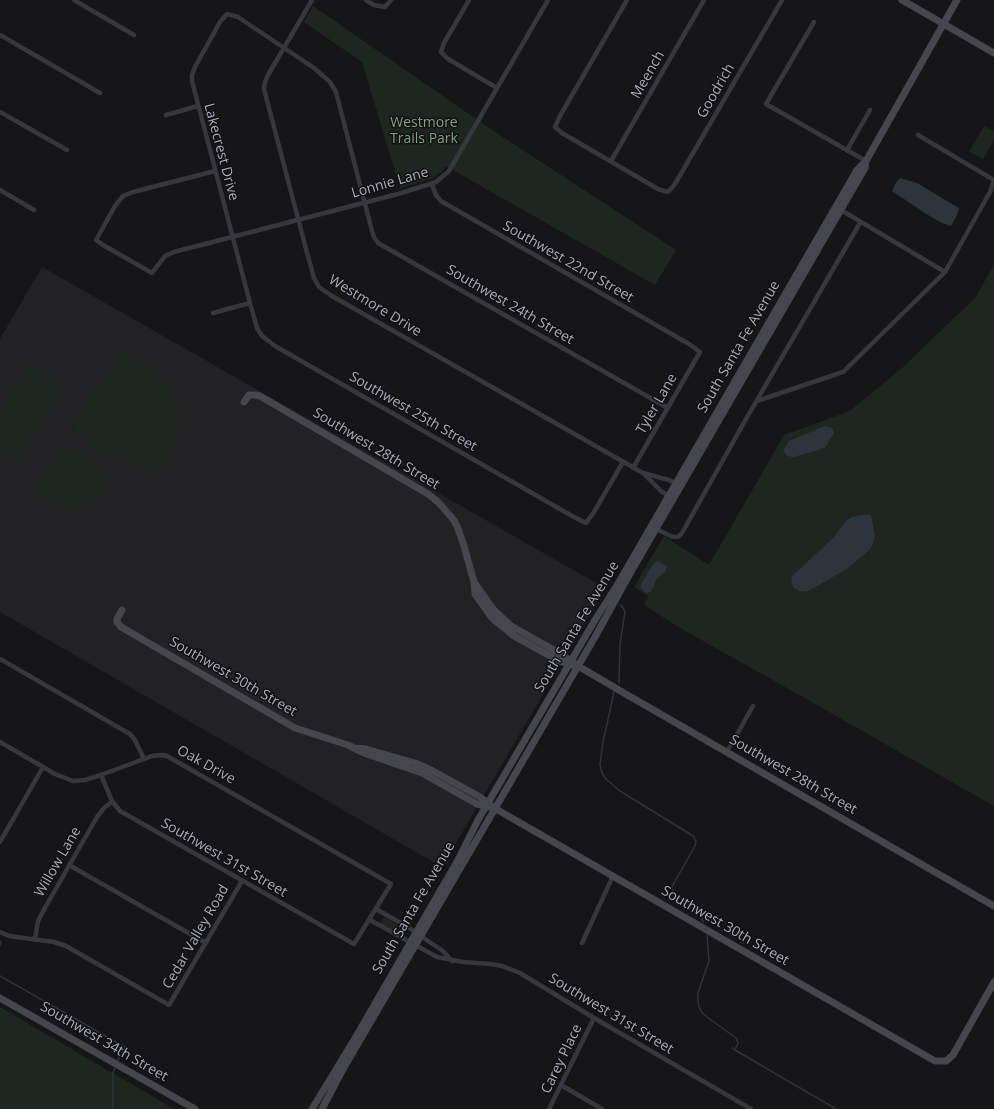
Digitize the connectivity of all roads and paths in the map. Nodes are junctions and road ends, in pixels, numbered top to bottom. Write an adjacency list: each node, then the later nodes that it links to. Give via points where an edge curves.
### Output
1 (74, 0): 16 (street)
2 (312, 0): 17 (street, Westmore Drive)
3 (366, 0): 4 (street, via 385,7)
4 (391, 0)
5 (469, 0): 19 (street, via 441,52 448,59)
6 (548, 0): 19 (street, Lonnie Lane)
7 (627, 0): 28 (street, via 555,127)
8 (704, 0): 28 (street, Meench)
9 (782, 0): 28 (street, Goodrich, via 676,184 668,192 658,189)
10 (902, 0): 14 (main road)
11 (957, 0): 14 (main road, South Santa Fe Avenue)
12 (227, 14): 17 (street, Southwest 24th Street, via 238,17); 21 (street, Lakecrest Drive, via 192,74)
13 (814, 22): 27 (street, via 766,104)
14 (944, 24): 18 (main road); 29 (main road, South Santa Fe Avenue)
15 (0, 35): 20 (street)
16 (134, 35)
17 (284, 48): 34 (street, Southwest 24th Street, via 322,74 336,92); 37 (street, Westmore Drive, via 268,75 264,88)
18 (994, 53)
19 (497, 88): 32 (street, Lonnie Lane, via 449,171)
20 (100, 93)
21 (198, 106): 24 (street); 30 (street, Lakecrest Drive)
22 (870, 110): 27 (street)
23 (0, 112): 26 (street)
24 (166, 115)
25 (918, 135): 31 (street)
26 (67, 150)
27 (847, 150): 29 (street)
28 (611, 161)
29 (866, 161): 36 (main road, South Santa Fe Avenue, via 865,168); 50 (main road, South Santa Fe Avenue, via 857,170)
30 (215, 171): 39 (street, Lakecrest Drive); 39 (street, Lonnie Lane, via 123,196 96,240 152,273 168,254)
31 (994, 180): 40 (street, via 990,192)
32 (432, 184): 34 (street, Lonnie Lane); 43 (street, Southwest 22nd Street, via 441,201)
33 (0, 190): 35 (street)
34 (364, 202): 37 (street, Lonnie Lane); 46 (street, Southwest 24th Street, via 374,237 383,246)
35 (34, 210)
36 (840, 210): 38 (street); 50 (main road, South Santa Fe Avenue)
37 (298, 219): 39 (street, Lonnie Lane); 47 (street, Westmore Drive, via 314,278 323,290)
38 (860, 223): 40 (street); 44 (street)
39 (232, 236): 41 (street, Lakecrest Drive)
40 (945, 272): 44 (street, via 843,372)
41 (250, 303): 42 (street); 47 (street, Southwest 25th Street, via 259,332 269,342 586,522)
42 (213, 313)
43 (700, 352): 46 (street, Tyler Lane)
44 (757, 401): 52 (street, via 682,533 678,537 673,537)
45 (244, 402): 55 (main road, Southwest 28th Street, via 249,395 260,396 438,502 453,519 461,535 475,594 488,612 514,636 559,662)
46 (668, 408): 48 (street, Tyler Lane)
47 (622, 462): 48 (street, Westmore Drive)
48 (633, 468): 49 (street, Westmore Drive)
49 (643, 473): 50 (street, Westmore Drive); 51 (street, Westmore Drive)
50 (678, 484): 51 (main road, South Santa Fe Avenue)
51 (671, 497): 52 (main road, South Santa Fe Avenue); 55 (main road, South Santa Fe Avenue)
52 (656, 529): 56 (main road, South Santa Fe Avenue)
53 (122, 610): 64 (main road, Southwest 30th Street, via 117,619 121,627 295,728 422,773 477,804)
54 (0, 659): 60 (street, via 130,734)
55 (570, 663): 56 (main road, Southwest 28th Street); 64 (main road, South Santa Fe Avenue)
56 (578, 666): 59 (main road, Southwest 28th Street); 65 (main road, South Santa Fe Avenue)
57 (753, 706): 59 (street)
58 (0, 742): 61 (street, Oak Drive)
59 (727, 752): 70 (main road, Southwest 28th Street)
60 (144, 759): 62 (street, Oak Drive); 71 (street, Oak Drive, via 162,755 173,759 391,884)
61 (42, 767): 62 (street, Oak Drive, via 73,781); 66 (street)
62 (101, 775): 63 (street, Southwest 31st Street)
63 (112, 802): 67 (street, Willow Lane, via 97,817); 69 (street, Southwest 31st Street, via 123,813)
64 (488, 805): 65 (main road, Southwest 30th Street); 74 (main road, South Santa Fe Avenue)
65 (496, 808): 68 (main road, Southwest 30th Street); 74 (main road, South Santa Fe Avenue)
66 (0, 842)
67 (69, 865): 75 (street, Willow Lane, via 41,915 36,926); 76 (street)
68 (613, 876): 78 (street); 80 (main road, Southwest 30th Street, via 935,1061 943,1062 955,1051)
69 (242, 881): 72 (street, Southwest 31st Street, via 354,944); 76 (street, Cedar Valley Road)
70 (994, 906)
71 (376, 909): 72 (street); 74 (street)
72 (370, 920): 77 (street, Southwest 31st Street)
73 (0, 932): 75 (street, via 9,936)
74 (418, 934): 77 (main road, South Santa Fe Avenue); 79 (street, via 443,951)
75 (35, 939): 76 (street, Cedar Valley Road, via 66,946 169,1005)
76 (206, 943)
77 (413, 943): 79 (street, Southwest 31st Street, via 437,957); 85 (main road, South Santa Fe Avenue); 86 (main road, South Santa Fe Avenue)
78 (582, 943)
79 (452, 961): 82 (street, Southwest 31st Street, via 490,964 514,970)
80 (994, 982)
81 (0, 998): 84 (main road, Southwest 34th Street)
82 (594, 1018): 83 (street, Carey Place); 89 (street, Southwest 31st Street)
83 (561, 1086): 87 (street, Carey Place); 88 (street)
84 (195, 1109)
85 (312, 1109)
86 (322, 1109)
87 (549, 1109)
88 (602, 1109)
89 (751, 1109)

